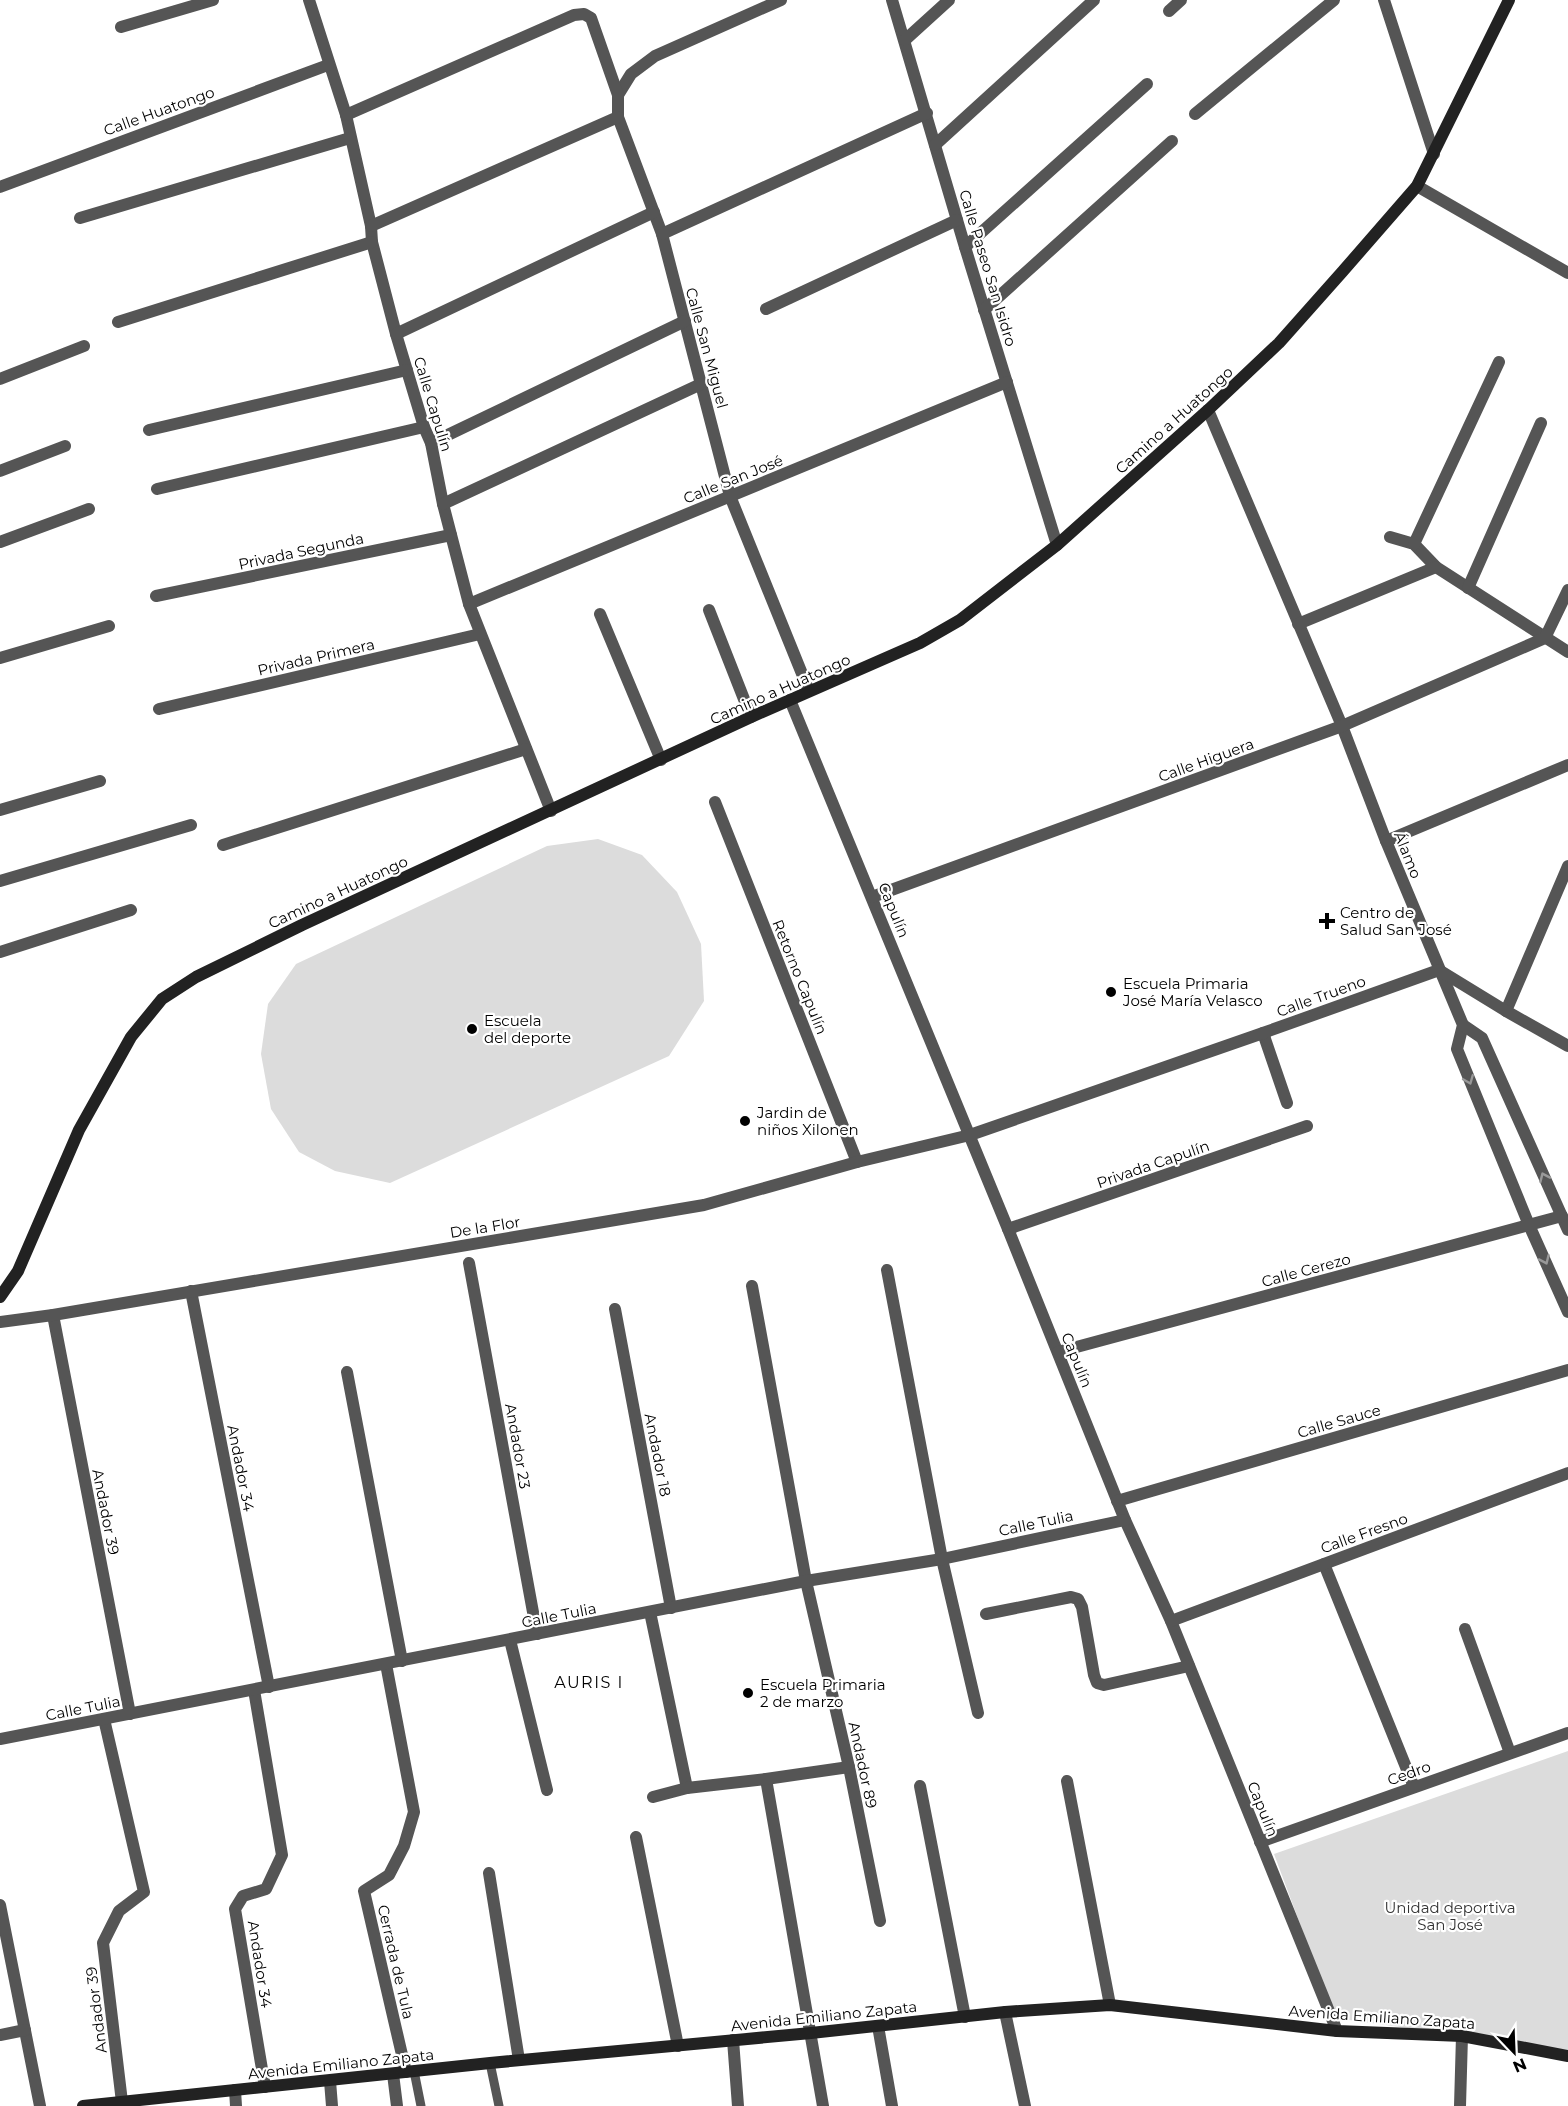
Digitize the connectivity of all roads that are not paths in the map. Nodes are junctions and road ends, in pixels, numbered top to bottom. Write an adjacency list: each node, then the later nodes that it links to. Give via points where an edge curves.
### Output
1 (213, 0): 12 (street)
2 (310, 0): 14 (street, Calle Capulín)
3 (781, 0): 16 (street, via 655,56 632,74)
4 (892, 0): 13 (street, Calle Paseo San Isidro)
5 (949, 0): 13 (street)
6 (1094, 0): 23 (street)
7 (1181, 0): 11 (street)
8 (1334, 0): 18 (street)
9 (1384, 0): 24 (street)
10 (1509, 0): 24 (main road, Camino a Huatongo)
11 (1169, 11)
12 (121, 27)
13 (905, 40): 17 (street, Calle Paseo San Isidro)
14 (328, 65): 19 (street, Calle Capulín); 26 (street, Calle Huatongo)
15 (1147, 84): 33 (street)
16 (618, 95): 19 (street, Calle San Miguel, via 591,18 584,14); 20 (street, Calle San Miguel)
17 (927, 112): 23 (street, Calle Paseo San Isidro); 31 (street)
18 (1196, 114)
19 (346, 115): 21 (street, Calle Capulín)
20 (618, 117): 27 (street, Calle San Miguel); 30 (street)
21 (350, 138): 28 (street); 30 (street, Calle Capulín)
22 (1172, 141): 36 (street)
23 (935, 145): 29 (street, Calle Paseo San Isidro)
24 (1434, 154): 25 (main road, Camino a Huatongo)
25 (1417, 186): 34 (street); 46 (main road, Camino a Huatongo, via 1279,343)
26 (0, 187)
27 (654, 212): 31 (street, Calle San Miguel); 39 (street)
28 (80, 218)
29 (957, 220): 33 (street, Calle Paseo San Isidro); 35 (street)
30 (371, 226): 32 (street, Calle Capulín)
31 (662, 234): 37 (street, Calle San Miguel)
32 (372, 242): 38 (street); 39 (street, Calle Capulín)
33 (964, 248): 36 (street, Calle Paseo San Isidro)
34 (1568, 273)
35 (766, 309)
36 (984, 310): 44 (street, Calle Paseo San Isidro)
37 (685, 321): 45 (street, Calle San Miguel); 50 (street)
38 (118, 322)
39 (396, 334): 42 (street, Calle Capulín)
40 (84, 346): 43 (street)
41 (1499, 362): 60 (street)
42 (407, 370): 48 (street, Calle Capulín); 49 (street)
43 (0, 379)
44 (1007, 382): 54 (street, Calle San José); 61 (street, Calle Paseo San Isidro)
45 (701, 384): 54 (street, Calle San Miguel); 55 (street)
46 (1208, 410): 61 (main road, Camino a Huatongo); 69 (street, Álamo)
47 (1541, 423): 63 (street)
48 (424, 427): 50 (street, Calle Capulín); 53 (street)
49 (148, 430)
50 (431, 443): 55 (street, Calle Capulín)
51 (65, 446): 52 (street)
52 (0, 471)
53 (157, 489)
54 (730, 496): 66 (street, Calle San José); 75 (street, Calle San Miguel)
55 (443, 504): 57 (street, Calle Capulín)
56 (89, 509): 59 (street)
57 (451, 535): 65 (street, Privada Segunda); 66 (street, Calle Capulín)
58 (1390, 537): 60 (street)
59 (0, 542)
60 (1414, 544): 62 (street)
61 (1057, 545): 75 (main road, Camino a Huatongo, via 960,620 920,643)
62 (1436, 567): 63 (street); 69 (street)
63 (1468, 588): 72 (street)
64 (1568, 590): 72 (street)
65 (156, 596)
66 (469, 604): 71 (street, Calle Capulín)
67 (709, 610): 78 (street)
68 (600, 614): 81 (street)
69 (1298, 624): 79 (street, Álamo)
70 (109, 626): 74 (street)
71 (480, 634): 77 (street, Privada Primera); 80 (street, Calle Capulín)
72 (1545, 638): 73 (street); 79 (street, Calle Higuera)
73 (1568, 652)
74 (0, 658)
75 (809, 691): 76 (main road, Camino a Huatongo)
76 (790, 700): 78 (main road, Camino a Huatongo); 92 (street, Capulín)
77 (159, 709)
78 (751, 717): 81 (main road, Camino a Huatongo)
79 (1342, 726): 88 (street, Álamo); 92 (street, Calle Higuera)
80 (526, 749): 86 (street, Calle Capulín); 89 (street)
81 (661, 760): 86 (main road, Camino a Huatongo)
82 (1568, 765): 88 (street)
83 (100, 781): 85 (street)
84 (715, 802): 103 (street, Retorno Capulín)
85 (0, 810)
86 (551, 811): 112 (main road, Camino a Huatongo, via 291,930 196,977 162,999 131,1037 79,1130 18,1271)
87 (191, 825): 91 (street)
88 (1386, 841): 95 (street, Álamo)
89 (223, 845)
90 (1568, 866): 96 (street)
91 (0, 880)
92 (872, 897): 102 (street, Capulín)
93 (131, 910): 94 (street)
94 (0, 952)
95 (1439, 970): 96 (street); 97 (street, Álamo); 98 (street, Calle Trueno)
96 (1506, 1011): 99 (street)
97 (1463, 1025): 104 (street, one-way to 97, via 1482,1038); 105 (street, one-way to 105, via 1457,1049)
98 (1263, 1033): 100 (street); 102 (street, Calle Trueno)
99 (1568, 1046)
100 (1287, 1103)
101 (1307, 1126): 106 (street, Privada Capulín)
102 (970, 1135): 103 (street, De la Flor); 106 (street, Capulín)
103 (857, 1162): 111 (street, De la Flor, via 704,1205)
104 (1562, 1216): 105 (street, Calle Cerezo); 107 (street)
105 (1529, 1225): 114 (street, one-way to 114); 117 (street, Calle Cerezo)
106 (1008, 1229): 117 (street, Capulín)
107 (1568, 1230)
108 (469, 1263): 131 (street, Andador 23)
109 (887, 1270): 123 (street)
110 (752, 1286): 125 (street, Andador 89)
111 (191, 1291): 115 (street, De la Flor); 136 (street, Andador 34)
112 (0, 1297)
113 (615, 1309): 126 (street, Andador 18)
114 (1568, 1312)
115 (53, 1315): 116 (street, De la Flor); 139 (street, Andador 39)
116 (0, 1322)
117 (1058, 1352): 121 (street, Capulín)
118 (1568, 1370): 121 (street, Calle Sauce)
119 (347, 1372): 133 (street)
120 (1568, 1473): 124 (street, Calle Fresno)
121 (1118, 1501): 122 (street, Capulín)
122 (1125, 1520): 123 (street, Calle Tulia); 129 (street, Capulín)
123 (942, 1559): 125 (street, Calle Tulia); 138 (street)
124 (1324, 1564): 129 (street, Calle Fresno); 148 (street)
125 (806, 1581): 126 (street, Calle Tulia); 144 (street, Andador 89)
126 (671, 1608): 127 (street, Calle Tulia)
127 (650, 1612): 131 (street, Calle Tulia); 149 (street)
128 (987, 1614): 135 (street, via 1071,1597 1078,1599 1094,1675 1097,1683 1104,1685)
129 (1171, 1621): 135 (street, Capulín)
130 (1465, 1629): 143 (street)
131 (537, 1634): 132 (street, Calle Tulia)
132 (510, 1640): 133 (street, Calle Tulia); 150 (street)
133 (402, 1661): 134 (street, Calle Tulia)
134 (386, 1664): 136 (street, Calle Tulia); 171 (street, Cerrada de Tula, via 414,1812 404,1846 388,1875 364,1891)
135 (1189, 1666): 153 (street, Capulín)
136 (269, 1687): 137 (street, Calle Tulia)
137 (254, 1690): 139 (street, Calle Tulia); 173 (street, Andador 34, via 282,1855 266,1889 243,1896 235,1909)
138 (978, 1713)
139 (130, 1714): 140 (street, Calle Tulia)
140 (104, 1719): 142 (street, Calle Tulia); 175 (street, Andador 39, via 144,1892 119,1911 102,1943)
141 (1568, 1733): 143 (street, Cedro)
142 (0, 1739)
143 (1510, 1753): 148 (street, Cedro)
144 (849, 1767): 145 (street); 156 (street, Andador 89)
145 (766, 1779): 149 (street); 163 (street)
146 (1067, 1781): 157 (street)
147 (920, 1786): 159 (street)
148 (1414, 1787): 153 (street, Cedro)
149 (687, 1788): 151 (street)
150 (548, 1790)
151 (653, 1797)
152 (636, 1837): 167 (street)
153 (1260, 1842): 162 (street, Capulín)
154 (489, 1873): 169 (street)
155 (0, 1905): 161 (street)
156 (880, 1921)
157 (1110, 2005): 158 (main road, Avenida Emiliano Zapata); 162 (main road, Avenida Emiliano Zapata)
158 (1005, 2012): 159 (main road, Avenida Emiliano Zapata); 186 (street)
159 (964, 2017): 160 (main road, Avenida Emiliano Zapata)
160 (878, 2026): 163 (main road, Avenida Emiliano Zapata); 185 (street)
161 (25, 2030): 164 (street); 176 (street)
162 (1337, 2031): 165 (main road, Avenida Emiliano Zapata)
163 (811, 2033): 166 (main road, Avenida Emiliano Zapata); 184 (street)
164 (0, 2035)
165 (1462, 2036): 168 (main road, Avenida Emiliano Zapata); 187 (street)
166 (733, 2040): 167 (main road, Avenida Emiliano Zapata); 183 (street)
167 (678, 2046): 169 (main road, Avenida Emiliano Zapata)
168 (1568, 2056)
169 (519, 2060): 170 (main road, Avenida Emiliano Zapata)
170 (490, 2063): 171 (main road, Avenida Emiliano Zapata); 182 (lane)
171 (404, 2072): 172 (main road, Avenida Emiliano Zapata); 180 (street); 181 (lane)
172 (330, 2081): 173 (main road, Avenida Emiliano Zapata); 179 (street)
173 (265, 2087): 174 (main road, Avenida Emiliano Zapata)
174 (235, 2090): 175 (main road, Avenida Emiliano Zapata); 178 (street)
175 (122, 2102): 177 (main road, Avenida Emiliano Zapata)
176 (40, 2106)
177 (83, 2106)
178 (236, 2106)
179 (332, 2106)
180 (397, 2106)
181 (421, 2106)
182 (499, 2106)
183 (738, 2106)
184 (823, 2106)
185 (892, 2106)
186 (1024, 2106)
187 (1460, 2106)

